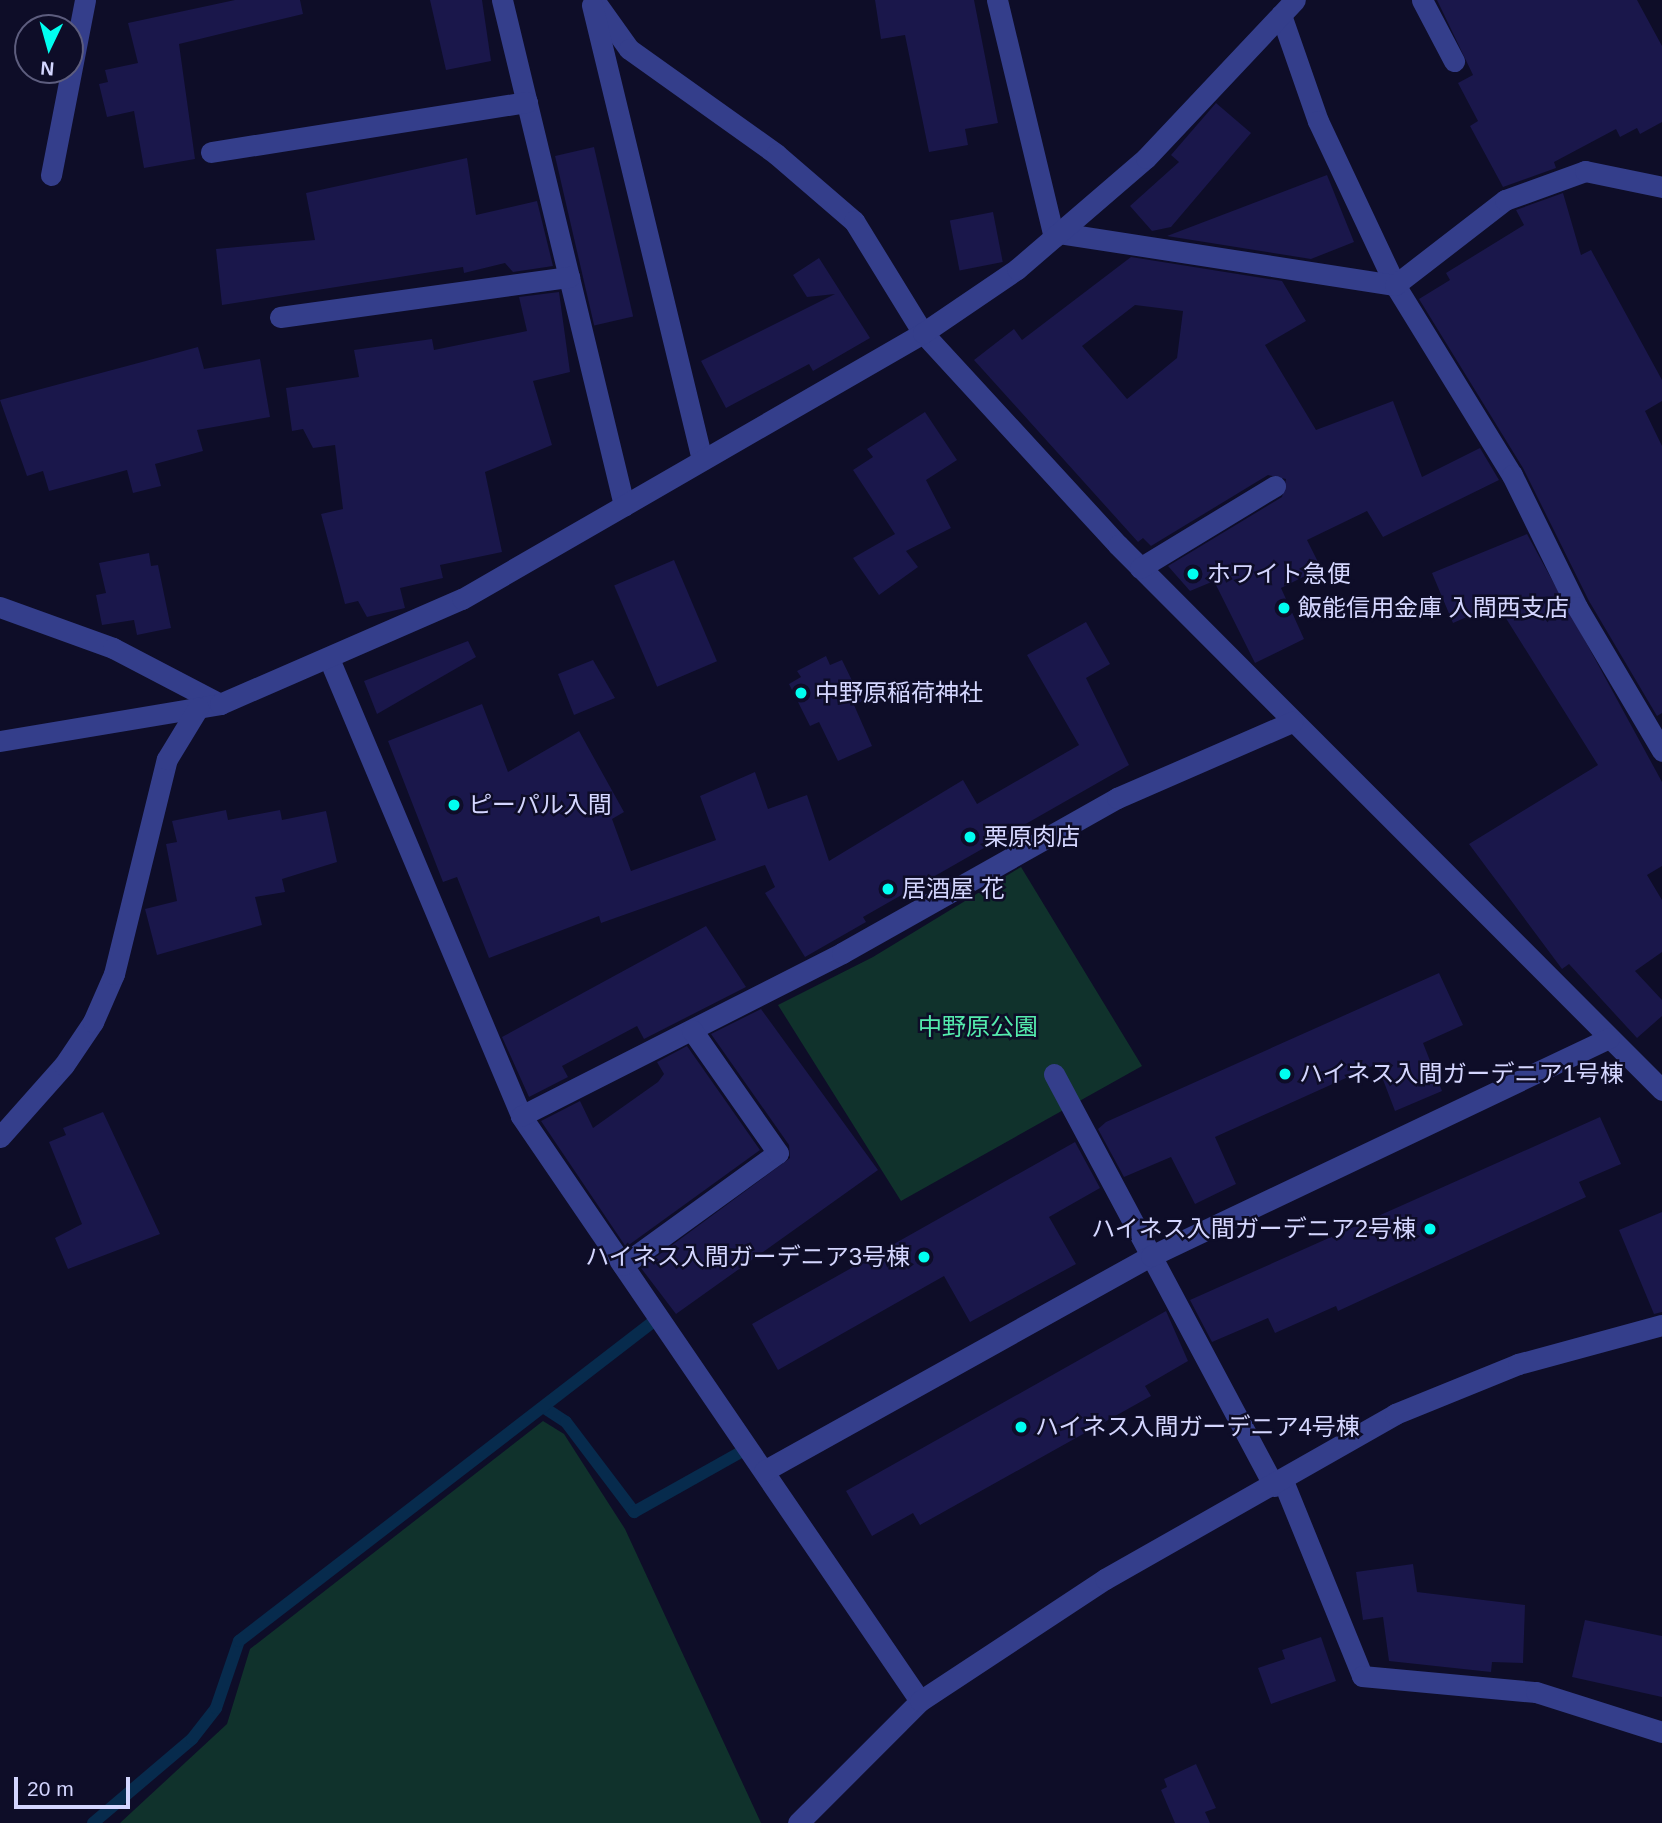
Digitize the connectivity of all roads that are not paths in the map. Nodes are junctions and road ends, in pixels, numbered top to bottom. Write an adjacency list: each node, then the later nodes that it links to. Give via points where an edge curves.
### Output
1 (85, 0): 10 (street)
2 (502, 0): 8 (street)
3 (592, 0): 16 (street, via 629,49 776,154 854,221); 17 (street)
4 (997, 0): 12 (street)
5 (1422, 0): 7 (street)
6 (1288, 8): 12 (street, via 1146,158); 14 (street, via 1318,121)
7 (1454, 61)
8 (527, 102): 9 (street); 13 (street)
9 (211, 152)
10 (51, 175)
11 (1662, 187): 14 (street, via 1585,171 1505,200)
12 (1057, 235): 14 (street); 16 (street)
13 (569, 277): 15 (street); 19 (street)
14 (1395, 285): 25 (street, via 1512,475 1577,607)
15 (280, 317)
16 (923, 333): 17 (street); 20 (street)
17 (702, 460): 19 (street)
18 (1275, 486): 20 (street)
19 (624, 505): 22 (street, via 462,599)
20 (1140, 568): 26 (street)
21 (0, 607): 23 (street, via 113,649)
22 (330, 661): 23 (street); 33 (street)
23 (220, 704): 24 (street)
24 (198, 708): 27 (street); 34 (street, via 167,760 114,974 93,1022 64,1065)
25 (1653, 720): 28 (street)
26 (1292, 722): 29 (street, via 1117,798); 30 (street)
27 (0, 741)
28 (1662, 751)
29 (692, 1030): 33 (street); 36 (street, via 778,1153)
30 (1609, 1038): 32 (street); 35 (street)
31 (1055, 1074): 35 (street)
32 (1662, 1090)
33 (521, 1116): 36 (street)
34 (0, 1137)
35 (1152, 1256): 38 (street); 39 (street)
36 (623, 1265): 38 (street)
37 (1662, 1325): 39 (street, via 1518,1364 1420,1404)
38 (764, 1471): 40 (street)
39 (1279, 1484): 40 (street, via 1105,1580); 41 (street, via 1362,1676 1536,1692)
40 (920, 1701): 42 (street)
41 (1662, 1732)
42 (799, 1823)

